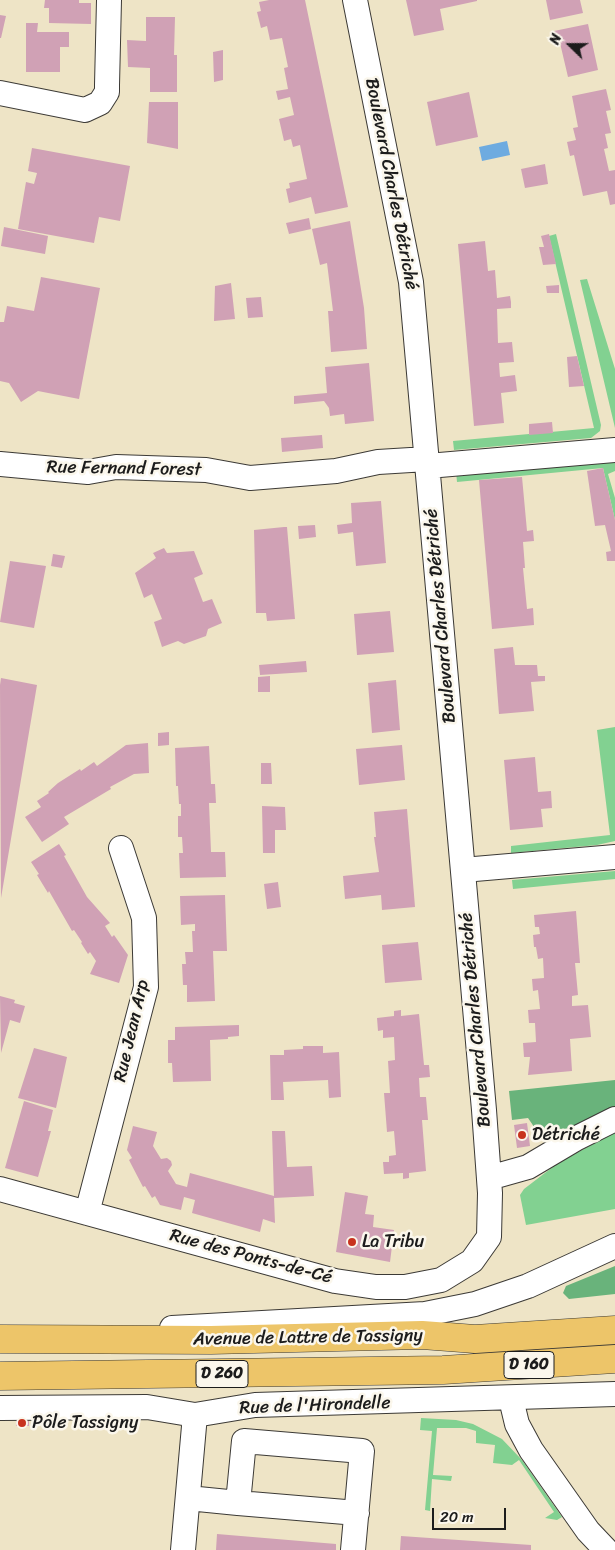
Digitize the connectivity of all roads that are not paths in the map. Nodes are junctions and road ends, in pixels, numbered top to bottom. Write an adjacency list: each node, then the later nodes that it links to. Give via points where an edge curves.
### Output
1 (108, 0): 3 (street, via 108,85 100,103 85,110)
2 (355, 0): 5 (street, Boulevard Charles Détriché, via 409,262)
3 (0, 94)
4 (615, 450): 5 (street, Rue Fernand Forest)
5 (427, 463): 6 (street, Rue Fernand Forest, via 378,462 336,471 250,478 206,470 116,467 88,472); 9 (street, Boulevard Charles Détriché)
6 (0, 464)
7 (121, 848): 13 (street, Rue Jean Arp, via 144,918 146,987)
8 (615, 857): 9 (street)
9 (463, 870): 11 (street, Boulevard Charles Détriché)
10 (615, 1119): 11 (street, via 528,1167)
11 (489, 1178): 14 (street, Boulevard Charles Détriché)
12 (0, 1189): 13 (street, Rue des Ponts-de-Cé)
13 (87, 1213): 14 (street, Rue des Ponts-de-Cé, via 335,1281 376,1287 405,1287 441,1280 472,1261)
14 (489, 1237)
15 (615, 1246): 19 (street, via 528,1286 475,1304 425,1314)
16 (615, 1316): 18 (main road, D 260, via 475,1325)
17 (615, 1330): 18 (main road, Avenue de Lattre de Tassigny / D 260, via 475,1339)
18 (422, 1335): 19 (main road, Avenue de Lattre de Tassigny / D 260, via 211,1340)
19 (0, 1339)
20 (615, 1359): 21 (main road, D 160)
21 (443, 1370): 22 (main road, Avenue de Lattre de Tassigny / D 260)
22 (0, 1376)
23 (615, 1394): 24 (street, Rue de l'Hirondelle)
24 (511, 1399): 26 (street, Rue de l'Hirondelle, via 255,1405); 32 (street, via 517,1424 531,1450 588,1531)
25 (0, 1408): 26 (street, Rue de l'Hirondelle, via 147,1407)
26 (195, 1415): 27 (street)
27 (188, 1498): 28 (street); 30 (street)
28 (238, 1503): 29 (street); 29 (street, via 244,1442 362,1451)
29 (357, 1513): 31 (street)
30 (183, 1550)
31 (353, 1550)
32 (606, 1550)

